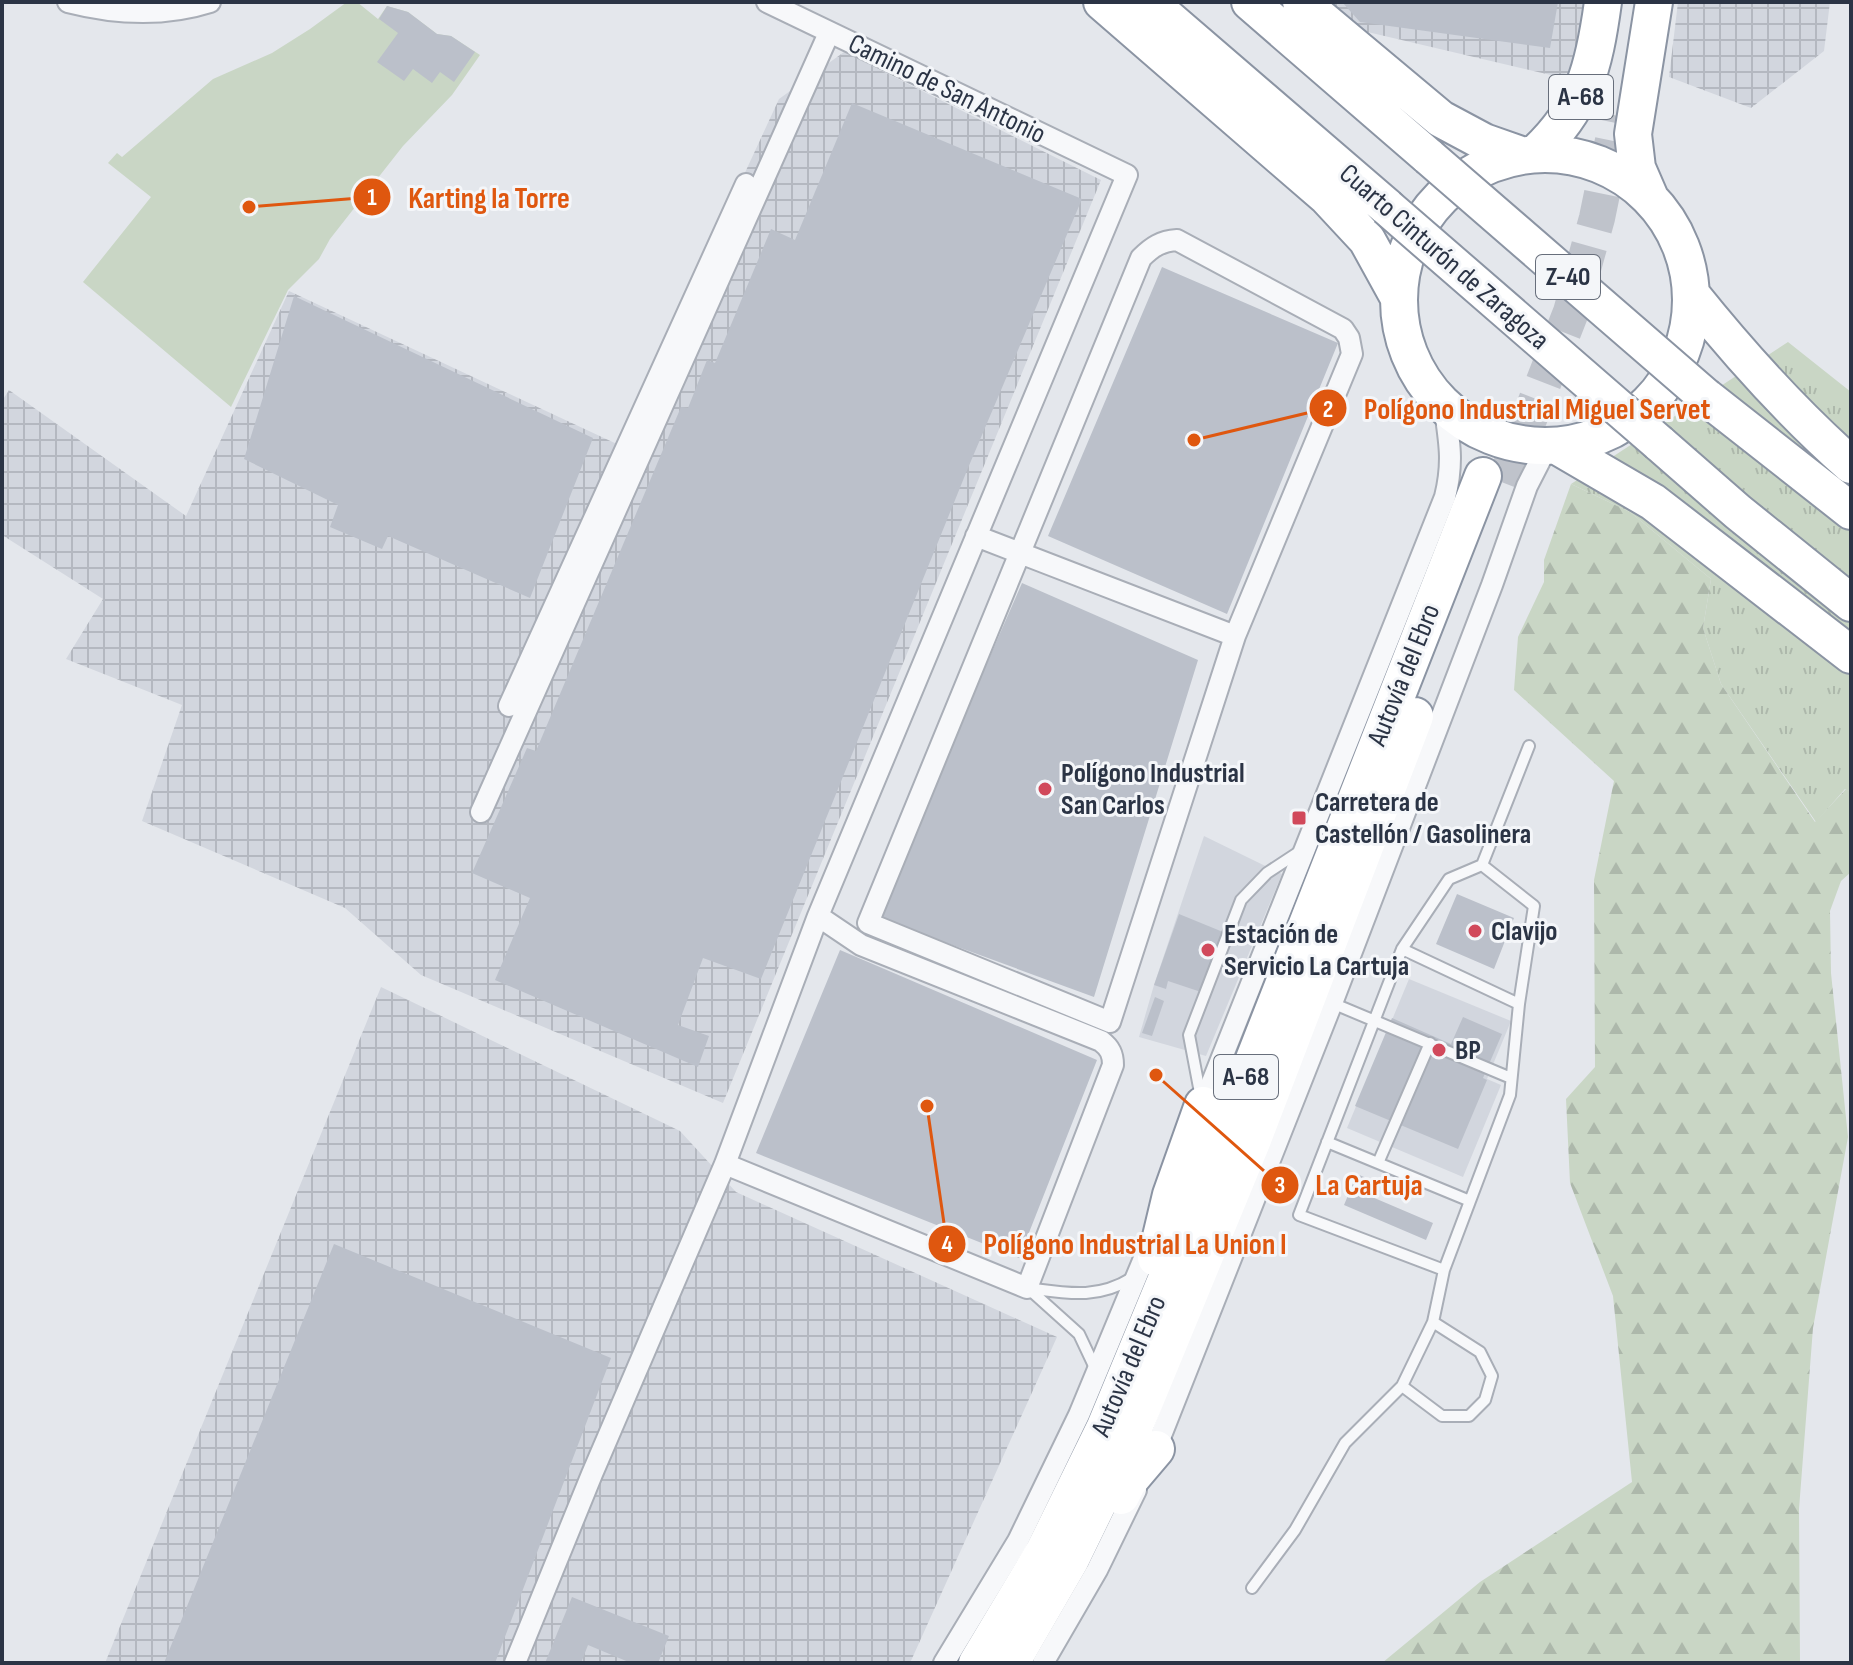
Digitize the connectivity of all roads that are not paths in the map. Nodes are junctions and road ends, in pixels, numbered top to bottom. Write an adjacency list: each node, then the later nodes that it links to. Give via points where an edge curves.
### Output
1 (68, 2): 2 (street, via 163,12)
2 (210, 2)
3 (767, 2): 11 (street, Camino de San Antonio)
4 (1102, 2): 16 (highway, via 1327,197 1367,240)
5 (1149, 2): 23 (highway, Cuarto Cinturón de Zaragoza / Z-40, bridge, via 1749,521)
6 (1250, 2): 20 (highway, Z-40, bridge, via 1706,397)
7 (1301, 2): 13 (highway, via 1457,130)
8 (1634, 2): 10 (highway, via 1609,114)
9 (1654, 2): 14 (highway, A-68, via 1633,134 1637,168)
10 (1606, 10): 13 (highway, A-68, via 1581,96 1568,118)
11 (829, 33): 12 (street); 21 (street, Camino de San Antonio, via 1127,175)
12 (814, 68): 26 (street, via 784,101); 28 (street)
13 (1528, 155): 14 (highway, via 1561,155 1598,164); 16 (highway, via 1471,174 1433,206 1408,249)
14 (1651, 199): 15 (highway, via 1679,243)
15 (1691, 294): 18 (highway, via 1682,350 1653,398 1608,432); 19 (highway, via 1749,364)
16 (1399, 298): 17 (highway, via 1411,356)
17 (1444, 404): 18 (highway, via 1479,430 1502,439); 29 (street, via 1451,472 1445,497)
18 (1552, 446): 25 (highway, via 1653,502); 34 (street, via 1527,486)
19 (1851, 465)
20 (1851, 511)
21 (976, 536): 22 (street); 31 (street)
22 (1021, 552): 24 (street); 24 (street, via 1141,258 1152,247 1177,240 1343,329 1352,346); 32 (street)
23 (1851, 603)
24 (1235, 636): 32 (street, via 1110,1022)
25 (1851, 655)
26 (509, 706)
27 (1529, 746): 30 (lane)
28 (481, 812)
29 (1304, 849): 39 (street); 39 (lane, via 1267,873 1241,900 1189,1035)
30 (1482, 865): 33 (lane, via 1449,879); 35 (lane, via 1534,906)
31 (818, 916): 32 (street); 42 (street); 47 (street, via 861,945 1108,1046 1113,1065)
32 (868, 923)
33 (1402, 949): 35 (lane); 36 (lane)
34 (1332, 1003): 36 (lane); 51 (street)
35 (1519, 1004): 38 (lane)
36 (1374, 1019): 37 (lane); 40 (lane)
37 (1430, 1043): 38 (lane); 41 (lane)
38 (1511, 1078): 44 (lane, via 1510,1095)
39 (1203, 1105): 43 (highway)
40 (1327, 1142): 41 (lane); 45 (lane, via 1299,1215)
41 (1378, 1163): 44 (lane)
42 (725, 1164): 47 (street); 53 (street)
43 (1171, 1195): 46 (street); 49 (highway)
44 (1470, 1201): 45 (lane)
45 (1444, 1270): 48 (lane)
46 (1137, 1275): 47 (lane, via 1105,1292); 49 (street)
47 (1027, 1288): 49 (lane)
48 (1433, 1322): 50 (lane); 50 (lane, via 1480,1352 1492,1376 1485,1400 1469,1416 1442,1416)
49 (1114, 1368): 54 (street, via 1079,1415 1018,1541); 55 (highway, Autovía del Ebro / A-68, via 1105,1427 1044,1551); 56 (highway, Autovía del Ebro / A-68, via 1196,1207 1494,480 1258,1127 1137,1423 1070,1561)
50 (1402, 1386): 52 (lane, via 1345,1443 1295,1530)
51 (1156, 1449): 56 (highway, via 1128,1482 1039,1645); 57 (street, via 1097,1570)
52 (1252, 1588)
53 (515, 1663)
54 (944, 1663)
55 (977, 1663)
56 (1012, 1663)
57 (1043, 1663)

